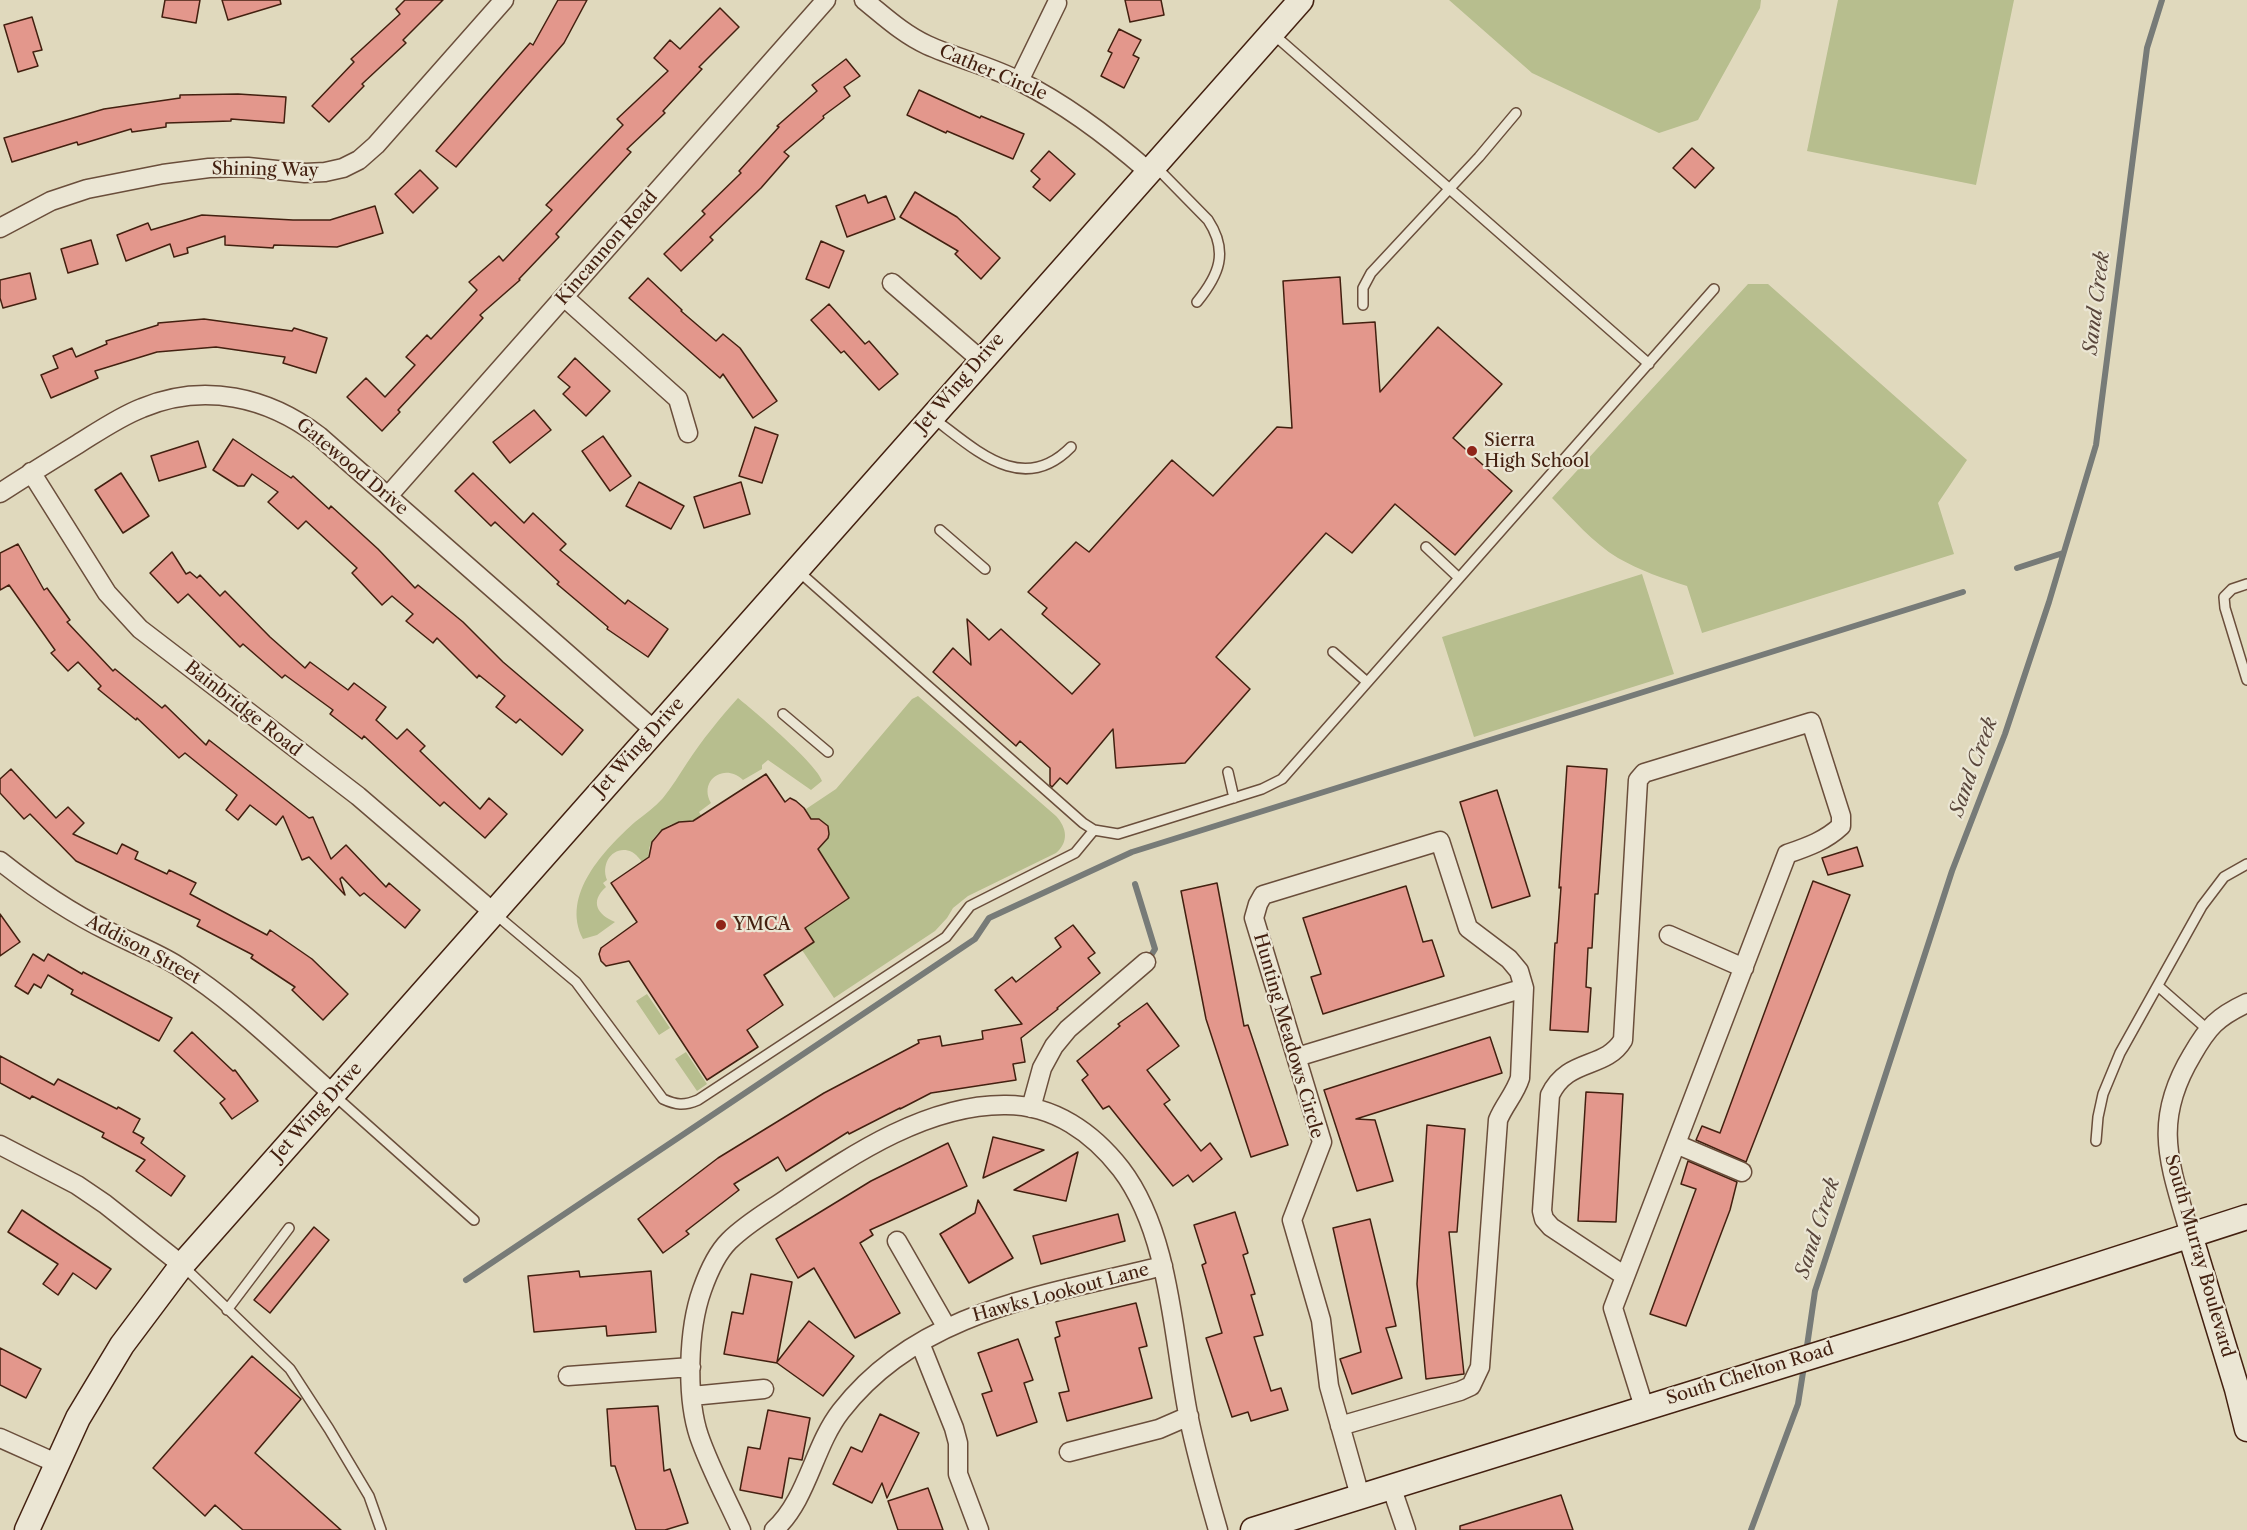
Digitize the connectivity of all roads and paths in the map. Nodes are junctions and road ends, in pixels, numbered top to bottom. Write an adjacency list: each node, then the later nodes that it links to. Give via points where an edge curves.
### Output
1 (504, 0): 11 (street, Shining Way, via 376,145 343,168 305,173 248,167 163,174 69,194)
2 (826, 0): 14 (street, Kincannon Road)
3 (864, 0): 7 (street, Cather Circle, via 905,33 926,44)
4 (1301, 0): 6 (main road, Jet Wing Drive)
5 (1057, 3): 7 (street)
6 (1272, 33): 9 (main road, Jet Wing Drive); 10 (lane)
7 (1019, 81): 9 (street, Cather Circle, via 1056,101)
8 (1516, 113): 10 (lane)
9 (1151, 168): 15 (lane, via 1197,208 1215,230 1220,264); 17 (main road, Jet Wing Drive)
10 (1449, 188): 16 (lane, via 1366,279); 18 (lane)
11 (0, 228)
12 (892, 283): 17 (street)
13 (1714, 289): 18 (lane)
14 (564, 297): 20 (street, via 678,399); 24 (street, Kincannon Road)
15 (1197, 302)
16 (1363, 305)
17 (981, 360): 19 (main road, Jet Wing Drive)
18 (1649, 364): 29 (lane)
19 (931, 416): 21 (lane, via 986,457 1012,469 1041,467); 28 (main road, Jet Wing Drive)
20 (688, 433)
21 (1071, 447)
22 (32, 472): 23 (street, Gatewood Drive); 24 (street, Gatewood Drive, via 144,407 174,398 225,396 251,400 300,421); 42 (street, Bainbridge Road, via 107,593 140,628 358,796)
23 (0, 494)
24 (388, 496): 35 (street, Gatewood Drive)
25 (940, 530): 27 (lane)
26 (1425, 547): 29 (lane)
27 (985, 569)
28 (796, 570): 35 (main road, Jet Wing Drive); 39 (lane)
29 (1459, 578): 33 (lane)
30 (2247, 584): 32 (lane, via 2232,589 2224,597)
31 (1333, 652): 33 (lane)
32 (2247, 680)
33 (1367, 682): 38 (lane, via 1282,778)
34 (783, 714): 36 (lane)
35 (654, 729): 42 (main road, Jet Wing Drive)
36 (828, 752)
37 (1228, 772): 38 (lane)
38 (1234, 798): 39 (lane, via 1118,834)
39 (1094, 830): 42 (lane, via 1075,853 970,906 946,937 687,1105 663,1099 576,982)
40 (0, 861): 51 (street, Addison Street, via 50,899 166,959 208,986)
41 (2247, 864): 46 (lane, via 2224,877 2202,906)
42 (493, 912): 51 (main road, Jet Wing Drive)
43 (1669, 935): 45 (street)
44 (1146, 962): 52 (street, via 1068,1029 1054,1046 1042,1068)
45 (1744, 968): 54 (street); 64 (street, via 1787,854 1819,842 1841,826 1811,722 1644,773 1638,780 1623,1040 1613,1052 1571,1071 1554,1086 1550,1095 1542,1211 1551,1227)
46 (2158, 986): 49 (lane); 53 (lane, via 2120,1053 2103,1094)
47 (1524, 988): 50 (street); 50 (street, Hunting Meadows Circle, via 1519,971 1509,959 1468,928 1440,841 1340,871 1263,895 1254,918); 74 (street, Hunting Meadows Circle, via 1520,1078 1498,1120 1477,1377 1471,1386 1460,1391)
48 (2247, 1003): 49 (street, South Murray Boulevard)
49 (2207, 1029): 60 (street, South Murray Boulevard, via 2179,1076 2167,1125 2174,1179)
50 (1297, 1057): 74 (street, Hunting Meadows Circle, via 1322,1142 1292,1220 1321,1320 1329,1386)
51 (334, 1095): 58 (lane); 62 (main road, Jet Wing Drive)
52 (1031, 1107): 63 (street, via 1082,1129 1103,1147 1137,1194); 68 (street, via 978,1107 919,1123 819,1177 754,1221 728,1242 706,1281 695,1314)
53 (2096, 1141)
54 (1676, 1144): 56 (street); 64 (street)
55 (0, 1145): 62 (street, via 77,1185)
56 (1742, 1172)
57 (2247, 1217): 60 (main road, South Chelton Road)
58 (474, 1220)
59 (289, 1228): 65 (lane)
60 (2190, 1235): 72 (main road, South Chelton Road); 75 (main road, South Murray Boulevard)
61 (897, 1240): 66 (street)
62 (182, 1264): 65 (lane); 78 (main road, Jet Wing Drive, via 122,1345 78,1418)
63 (1162, 1266): 66 (street, Hawks Lookout Lane, via 983,1311); 73 (street)
64 (1625, 1276): 72 (street, via 1613,1308)
65 (227, 1310): 82 (lane, via 290,1369 369,1496)
66 (947, 1328): 67 (street, Hawks Lookout Lane)
67 (920, 1342): 84 (street, Hawks Lookout Lane, via 888,1362 838,1414 795,1503); 85 (street, via 954,1428 958,1474)
68 (691, 1367): 69 (street); 71 (street)
69 (568, 1376)
70 (764, 1389): 71 (street)
71 (692, 1396): 83 (street, via 698,1434)
72 (1644, 1407): 79 (main road, South Chelton Road)
73 (1189, 1416): 77 (street, via 1159,1429); 86 (street)
74 (1340, 1426): 80 (street, Hunting Meadows Circle)
75 (2247, 1429)
76 (0, 1438): 78 (street)
77 (1070, 1452)
78 (56, 1464): 81 (main road, Jet Wing Drive)
79 (1391, 1486): 80 (main road, South Chelton Road); 88 (street)
80 (1360, 1496): 87 (main road, South Chelton Road)
81 (27, 1530)
82 (381, 1530)
83 (741, 1530)
84 (774, 1530)
85 (979, 1530)
86 (1218, 1530)
87 (1252, 1530)
88 (1406, 1530)

